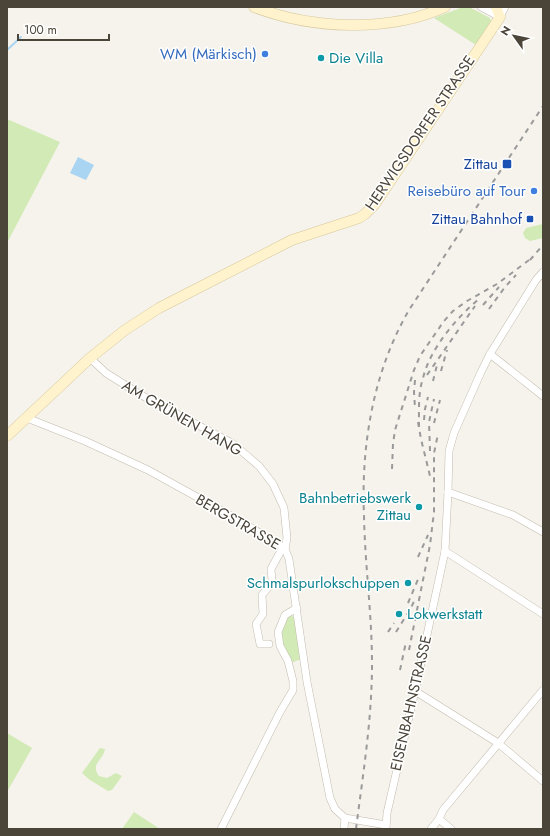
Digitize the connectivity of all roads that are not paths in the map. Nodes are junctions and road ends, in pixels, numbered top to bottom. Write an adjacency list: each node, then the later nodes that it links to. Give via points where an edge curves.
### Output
1 (254, 7): 6 (street)
2 (445, 7): 6 (street, via 410,18 375,24 303,21)
3 (481, 7): 7 (street)
4 (496, 7): 7 (street)
5 (505, 7): 7 (street)
6 (270, 10)
7 (500, 17): 10 (street, HERWIGSDORFER STRASSE, via 375,204 365,214 292,240 197,288 159,308)
8 (543, 272): 9 (street, EISENBAHNSTRASSE)
9 (490, 354): 11 (street); 14 (street, EISENBAHNSTRASSE, via 454,433 448,457)
10 (90, 358): 12 (street, HERWIGSDORFER STRASSE); 16 (street, AM GRÜNEN HANG, via 106,373 141,395 232,443 258,466 273,484 284,508 287,538)
11 (543, 396)
12 (27, 418): 13 (street, HERWIGSDORFER STRASSE); 16 (street, BERGSTRASSE, via 148,470)
13 (7, 436)
14 (448, 492): 15 (street, via 513,515); 17 (street, EISENBAHNSTRASSE)
15 (543, 532)
16 (284, 548): 18 (street, BERGSTRASSE, via 289,559); 20 (street, via 271,569 272,580 262,595 263,614 256,624 260,644)
17 (445, 550): 19 (street); 22 (street, EISENBAHNSTRASSE)
18 (297, 608): 25 (street, BERGSTRASSE, via 307,682 330,798 335,809); 28 (street, via 285,615 278,632 280,646 288,661 293,690)
19 (543, 614)
20 (269, 644)
21 (543, 690): 23 (street)
22 (415, 691): 23 (street); 27 (street, EISENBAHNSTRASSE, via 386,813)
23 (498, 743): 24 (street); 26 (street, via 443,810)
24 (543, 781)
25 (345, 818): 27 (street); 29 (street)
26 (439, 819): 30 (street); 31 (street)
27 (386, 827)
28 (221, 829)
29 (344, 829)
30 (431, 829)
31 (451, 829)

